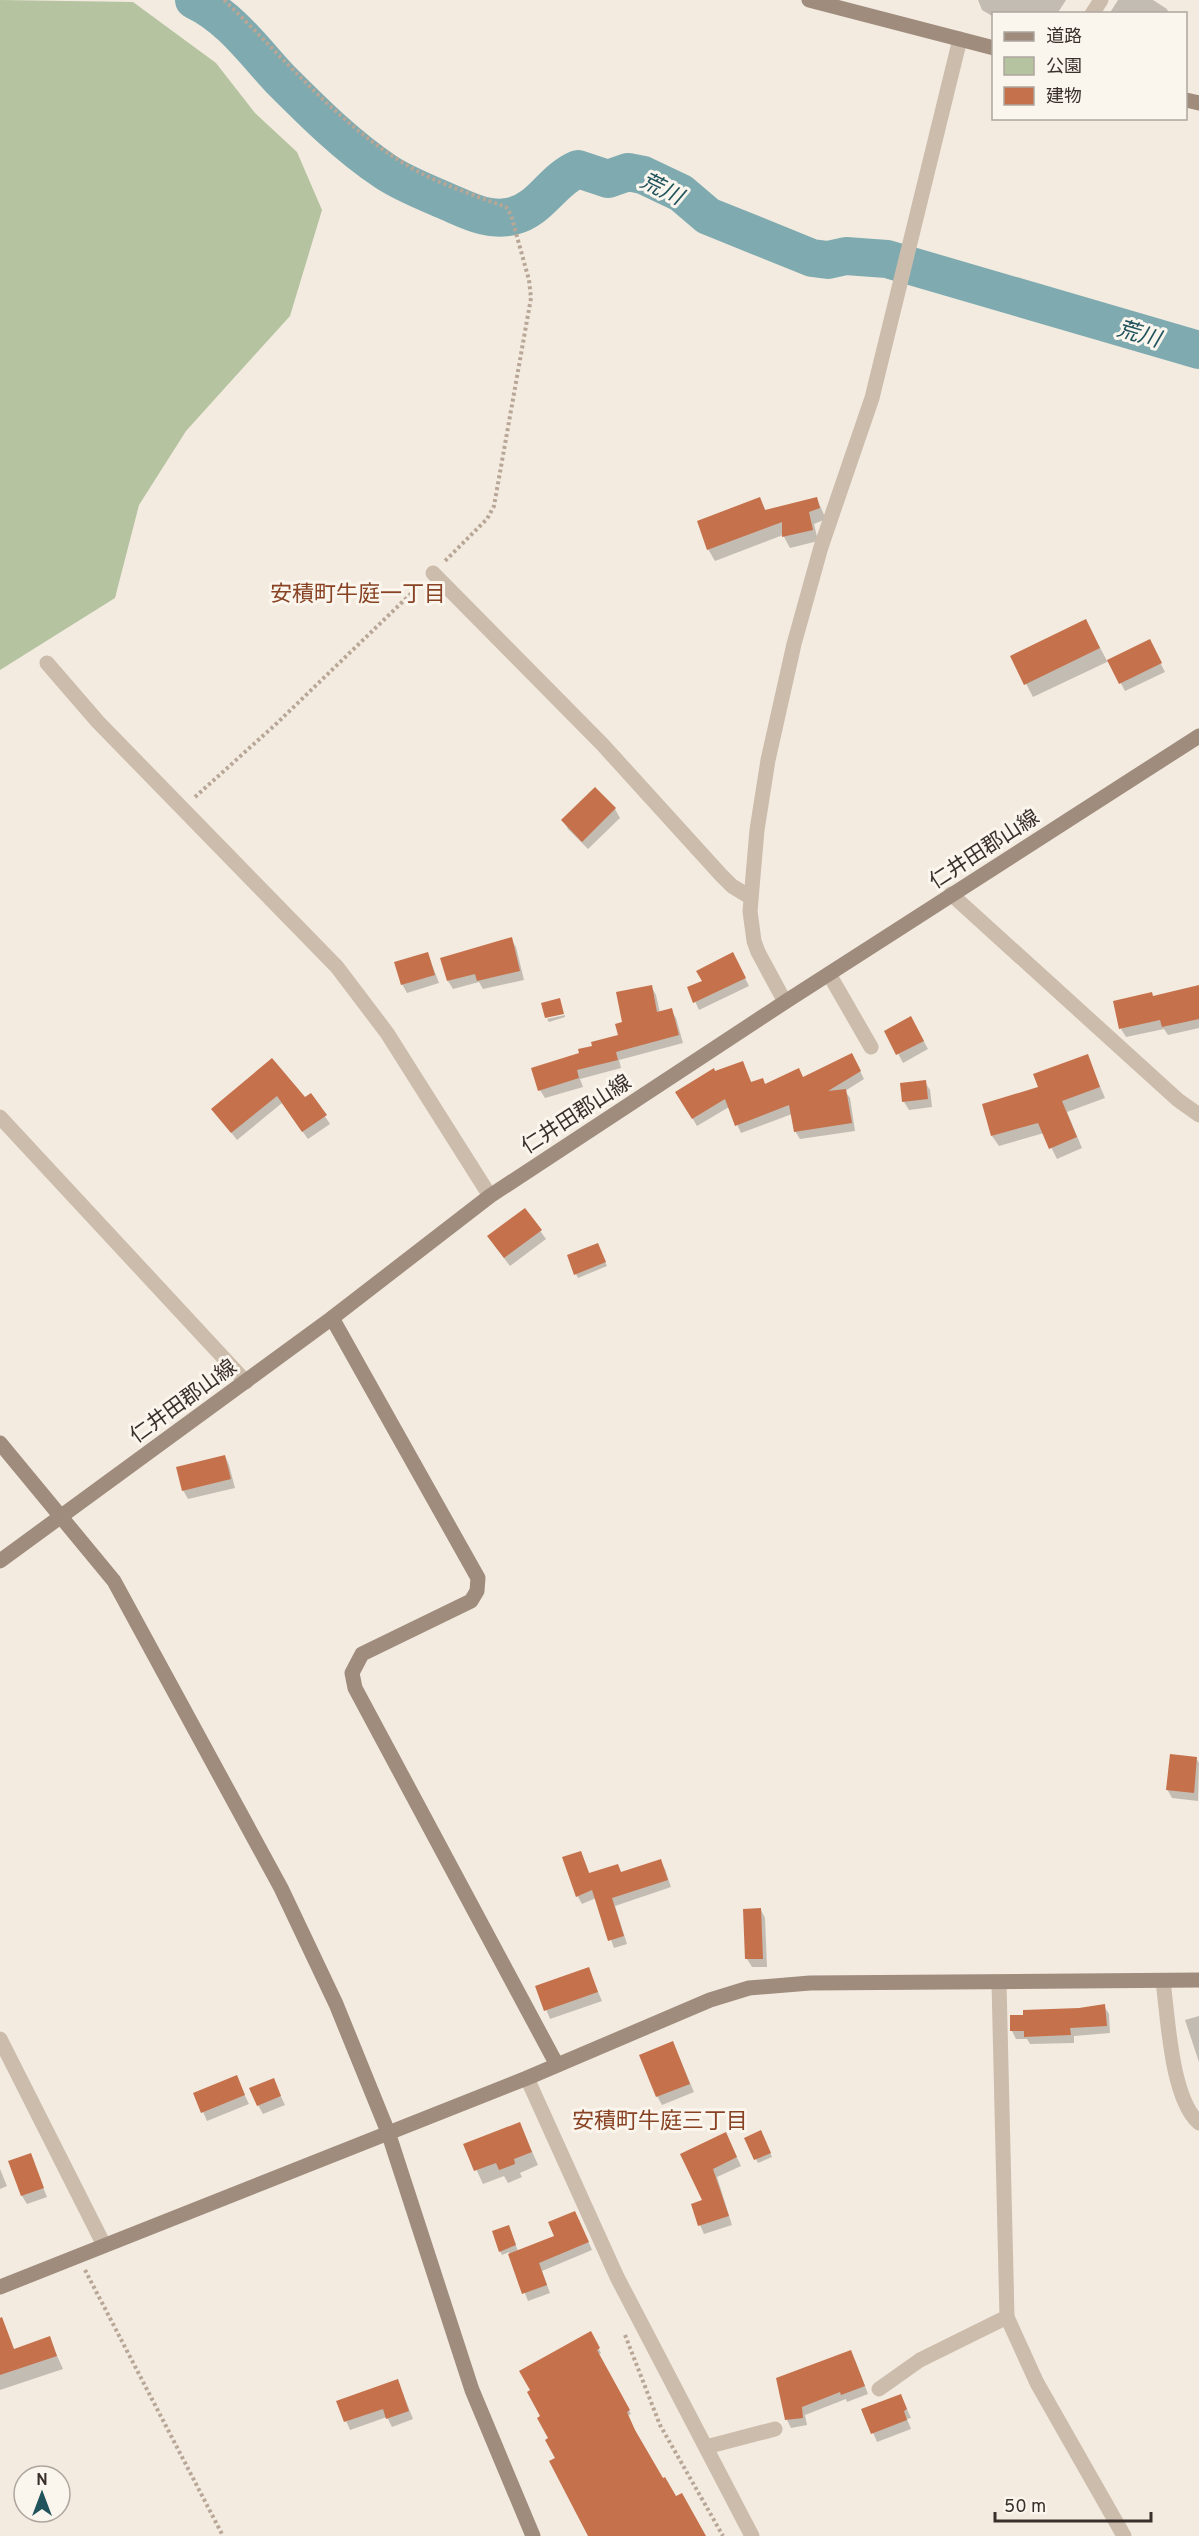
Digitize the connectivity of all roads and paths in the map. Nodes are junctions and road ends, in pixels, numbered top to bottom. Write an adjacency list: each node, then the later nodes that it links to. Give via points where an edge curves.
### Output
1 (224, 0): 5 (path, via 375,144 436,180 506,207 511,215 529,280 531,307 494,506 487,519)
2 (808, 0): 3 (street)
3 (960, 39): 4 (street); 10 (street, via 872,398 821,548 794,644 768,760)
4 (992, 48)
5 (433, 573): 8 (path); 10 (street, via 602,744 721,875)
6 (47, 663): 8 (street, via 98,722)
7 (1199, 736): 9 (street, 仁井田郡山線)
8 (183, 808): 16 (street, via 337,967 367,1004)
9 (951, 894): 11 (street, 仁井田郡山線); 14 (street)
10 (750, 897): 12 (street, via 754,941)
11 (829, 974): 12 (street, 仁井田郡山線); 13 (street)
12 (785, 1002): 16 (street, 仁井田郡山線)
13 (871, 1047)
14 (1199, 1115)
15 (0, 1117): 18 (street)
16 (490, 1196): 17 (street, 仁井田郡山線)
17 (332, 1318): 18 (street, 仁井田郡山線); 26 (street, via 478,1578 471,1601 362,1654 352,1673 355,1688)
18 (246, 1382): 20 (street, 仁井田郡山線)
19 (0, 1443): 20 (street)
20 (61, 1515): 21 (street, 仁井田郡山線); 29 (street, via 114,1581 281,1888 336,2004)
21 (0, 1561)
22 (1199, 1980): 23 (street)
23 (1163, 1981): 24 (street); 28 (street, via 1177,2078 1186,2108)
24 (999, 1983): 26 (street, via 810,1983 749,1988 710,2000); 33 (street)
25 (0, 2040): 30 (street)
26 (557, 2065): 27 (street)
27 (526, 2078): 29 (street); 37 (street, via 617,2277)
28 (1199, 2123)
29 (388, 2132): 30 (street); 39 (street, via 472,2390)
30 (104, 2245): 31 (street)
31 (79, 2257): 32 (street); 38 (path)
32 (0, 2287)
33 (1007, 2317): 35 (street, via 920,2360); 42 (street, via 1037,2383)
34 (624, 2331): 40 (path, via 660,2425)
35 (879, 2389)
36 (775, 2429): 37 (street)
37 (706, 2447): 41 (street)
38 (223, 2536)
39 (533, 2536)
40 (723, 2536)
41 (752, 2536)
42 (1124, 2536)

